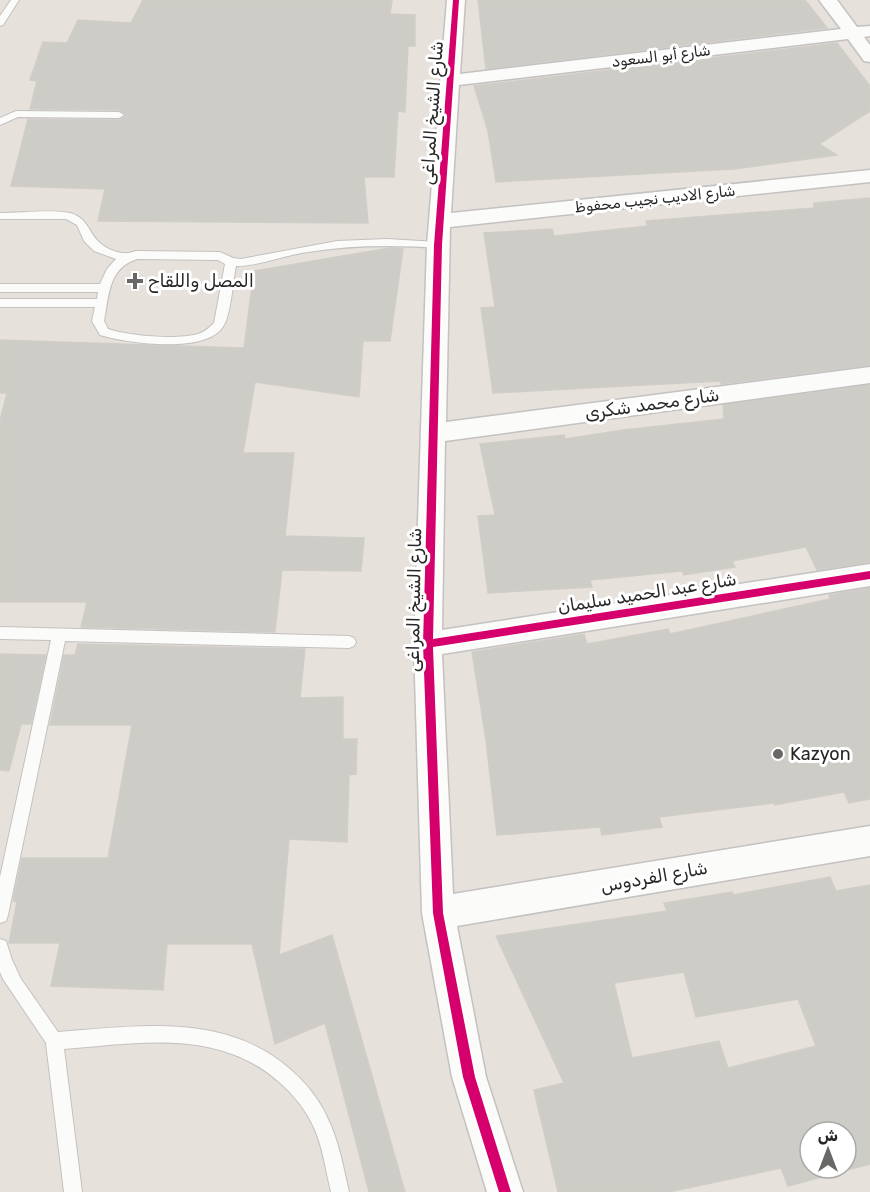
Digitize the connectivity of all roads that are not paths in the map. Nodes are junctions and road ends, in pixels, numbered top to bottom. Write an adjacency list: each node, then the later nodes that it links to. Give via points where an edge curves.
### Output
1 (15, 0): 4 (lane)
2 (456, 0): 7 (street, شارع الشيخ المراغى)
3 (828, 0): 5 (street)
4 (0, 23)
5 (861, 32): 6 (street); 7 (street, شارع أبو السعود)
6 (870, 57)
7 (452, 80): 12 (street, شارع الشيخ المراغى)
8 (119, 115): 9 (lane, via 16,114)
9 (0, 122)
10 (870, 176): 12 (street, شارع الاديب نجيب محفوظ)
11 (0, 216): 13 (lane, via 68,216 85,228 88,239 98,249)
12 (439, 233): 14 (lane, via 403,242 357,242 303,249 254,262); 20 (street, شارع الشيخ المراغى)
13 (123, 258): 14 (lane, via 212,255); 16 (lane, via 110,270)
14 (231, 262): 18 (lane, via 220,323 199,337 112,335 98,321)
15 (0, 288): 16 (lane)
16 (106, 288): 18 (lane)
17 (0, 303): 18 (lane)
18 (102, 303)
19 (870, 375): 20 (street, شارع محمد شكرى)
20 (434, 433): 25 (street, شارع الشيخ المراغى)
21 (870, 575): 25 (street, شارع عبد الحميد سليمان)
22 (0, 633): 23 (lane)
23 (59, 634): 24 (lane); 28 (lane)
24 (349, 642)
25 (428, 644): 27 (street, شارع الشيخ المراغى)
26 (870, 841): 27 (street, شارع الفردوس)
27 (438, 913): 33 (street, شارع الشيخ المراغى, via 469,1077)
28 (0, 915)
29 (0, 947): 30 (lane, via 2,962)
30 (54, 1041): 31 (lane); 32 (lane, via 180,1034 216,1037 249,1049 280,1068 304,1095 324,1130)
31 (73, 1192)
32 (340, 1192)
33 (505, 1192)

